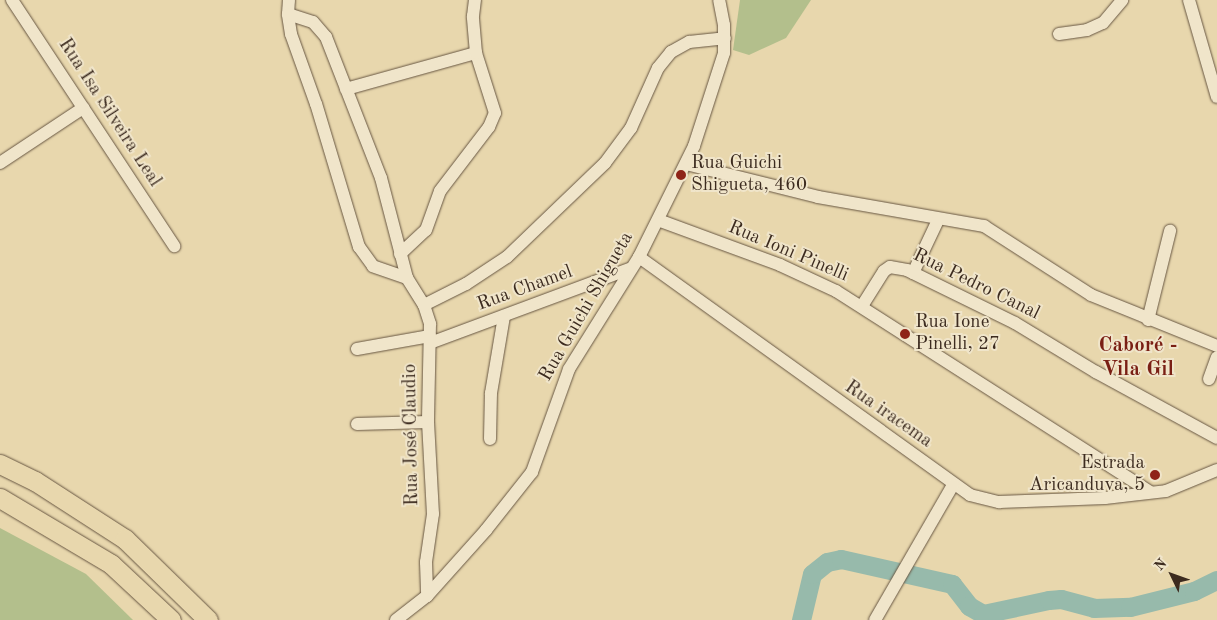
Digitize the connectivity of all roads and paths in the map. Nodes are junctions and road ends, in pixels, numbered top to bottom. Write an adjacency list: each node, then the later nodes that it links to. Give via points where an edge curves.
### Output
1 (12, 0): 13 (street, Rua Isa Silveira Leal)
2 (289, 0): 7 (street)
3 (475, 0): 10 (street)
4 (719, 0): 9 (street, Rua Guichi Shigueta)
5 (1122, 0): 8 (street, via 1103,23 1087,30)
6 (1189, 0): 12 (street)
7 (288, 14): 11 (street, Rua José Claudio, via 320,27); 23 (street, via 291,34 316,104 359,247 373,266)
8 (1059, 34)
9 (725, 38): 15 (street, Rua Guichi Shigueta, via 712,96); 24 (street, via 689,42 671,52 658,68 631,128 605,163 507,257 466,284)
10 (476, 53): 11 (street); 20 (street, via 495,109 489,127 440,191 426,230)
11 (346, 89): 20 (street, Rua José Claudio, via 381,178)
12 (1217, 97)
13 (83, 108): 14 (street); 19 (street, Rua Isa Silveira Leal)
14 (0, 163)
15 (686, 164): 16 (street, Rua Guichi Shigueta); 17 (street, via 766,186)
16 (658, 220): 21 (street, Rua Guichi Shigueta); 25 (street, Rua Ioni Pinelli, via 806,276)
17 (938, 220): 22 (street); 27 (street, via 984,226 1077,287)
18 (1170, 232): 27 (street)
19 (174, 246)
20 (400, 254): 23 (street, Rua José Claudio)
21 (636, 262): 26 (street, Rua Chamel); 39 (street, Rua iracema); 42 (street, Rua Guichi Shigueta, via 569,369 532,472 486,530)
22 (913, 273): 25 (street, Rua Pedro Canal, via 896,267 884,271); 35 (street, Rua Pedro Canal, via 1016,322 1096,372)
23 (407, 278): 24 (street, Rua José Claudio)
24 (424, 305): 28 (street, Rua José Claudio)
25 (862, 306): 40 (street, Rua Ioni Pinelli)
26 (504, 316): 28 (street, Rua Chamel); 36 (street, via 491,393)
27 (1148, 320): 29 (street)
28 (430, 339): 30 (street, Rua Chamel); 33 (street, Rua José Claudio)
29 (1217, 346)
30 (357, 349)
31 (1217, 357): 32 (street)
32 (1208, 379)
33 (428, 422): 34 (street); 42 (street, Rua José Claudio, via 433,514 426,562)
34 (357, 424)
35 (1217, 438)
36 (490, 439)
37 (0, 464): 44 (highway, via 35,481 124,539)
38 (1217, 470): 40 (street, Rua iracema, via 1182,486)
39 (953, 485): 40 (street, Rua iracema, via 970,495 999,502); 46 (street)
40 (1150, 492)
41 (0, 498): 43 (highway, via 111,564)
42 (426, 596): 45 (street, Rua Guichi Shigueta)
43 (170, 620)
44 (208, 620)
45 (396, 620)
46 (875, 620)

